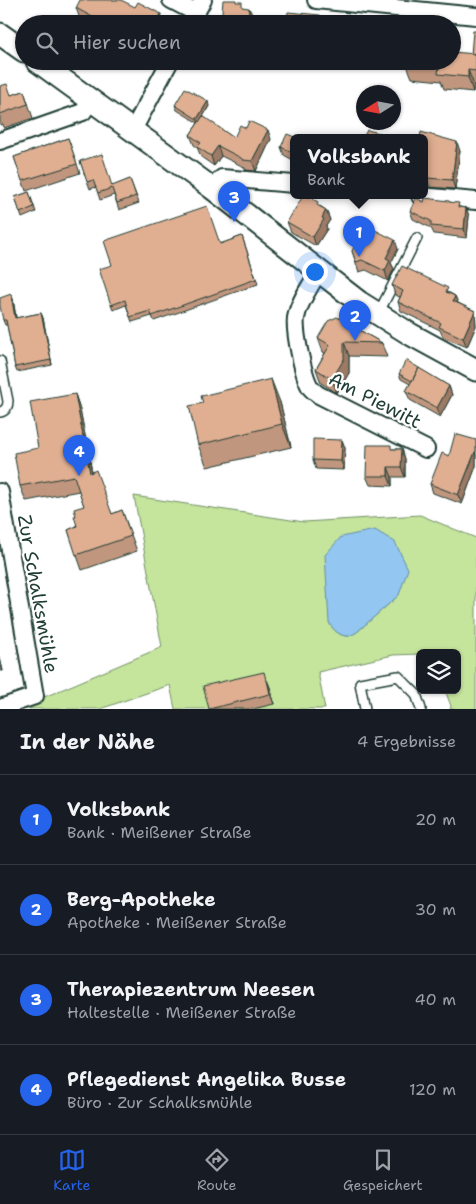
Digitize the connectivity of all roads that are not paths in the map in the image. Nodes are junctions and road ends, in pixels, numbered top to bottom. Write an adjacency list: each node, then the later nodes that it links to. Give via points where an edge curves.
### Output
1 (171, 0): 3 (street)
2 (316, 0): 4 (street)
3 (196, 12)
4 (476, 16)
5 (0, 34): 6 (street)
6 (15, 45)
7 (50, 70): 9 (street)
8 (165, 70): 10 (street)
9 (91, 100): 10 (street); 11 (street, via 83,112)
10 (133, 130): 13 (street)
11 (0, 141)
12 (290, 184): 13 (street, via 222,178)
13 (212, 188): 17 (street)
14 (428, 197): 15 (street)
15 (476, 201)
16 (417, 238): 18 (lane)
17 (318, 272): 18 (street); 22 (street, Am Piewitt, via 296,318 302,362 311,389)
18 (378, 314): 20 (street)
19 (0, 361): 21 (lane, via 8,401 7,407)
20 (476, 370)
21 (0, 412)
22 (426, 449)
23 (0, 492): 24 (street, Zur Schalksmühle, via 35,696)
24 (0, 708)
25 (365, 709): 26 (lane, via 360,683 398,676 416,694)
26 (421, 709)

